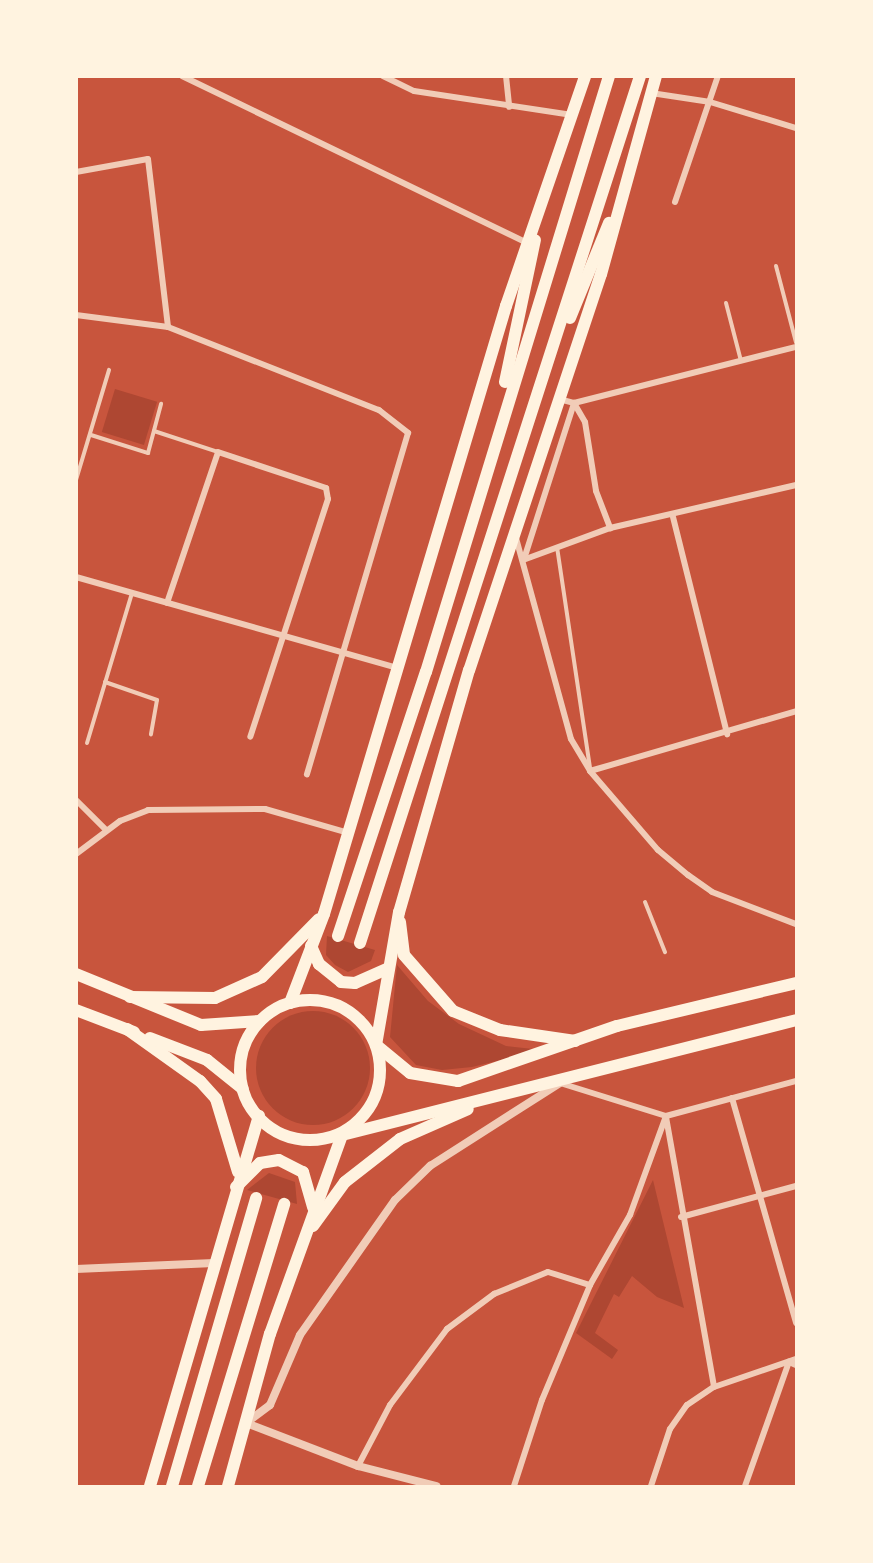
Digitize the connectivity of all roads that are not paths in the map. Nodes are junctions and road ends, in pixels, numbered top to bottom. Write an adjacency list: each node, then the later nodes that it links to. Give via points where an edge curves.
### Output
1 (182, 76): 18 (street)
2 (383, 76): 11 (street, via 414,91)
3 (506, 76): 11 (street)
4 (585, 76): 12 (highway)
5 (609, 76): 33 (highway)
6 (640, 76): 26 (highway)
7 (656, 76): 9 (highway)
8 (718, 76): 10 (street)
9 (651, 93): 10 (street); 15 (highway)
10 (710, 102): 13 (street); 17 (street)
11 (509, 106): 12 (street)
12 (572, 115): 16 (highway)
13 (796, 128)
14 (76, 172): 22 (street, via 148,159)
15 (628, 177): 26 (highway); 27 (highway)
16 (546, 189): 18 (highway); 33 (highway)
17 (675, 202)
18 (527, 243): 46 (highway)
19 (776, 266): 23 (lane)
20 (726, 303): 24 (lane)
21 (76, 315): 22 (street)
22 (168, 327): 45 (street, via 379,410 408,433)
23 (796, 345): 24 (street)
24 (741, 361): 28 (street)
25 (110, 370): 31 (lane)
26 (543, 386): 64 (highway)
27 (559, 399): 28 (street); 38 (highway)
28 (574, 403): 37 (street, via 585,422 596,491); 40 (street)
29 (161, 404): 30 (lane)
30 (154, 431): 31 (lane, via 148,453); 32 (lane)
31 (92, 435): 34 (lane)
32 (218, 452): 43 (street); 44 (street, via 326,488 328,499)
33 (490, 453): 63 (highway, via 426,672)
34 (76, 480)
35 (796, 485): 36 (street)
36 (673, 518): 37 (street); 50 (street)
37 (610, 528): 39 (street)
38 (514, 534): 40 (street); 60 (highway)
39 (557, 547): 40 (street); 53 (lane, via 586,715)
40 (524, 560): 53 (street, via 571,739)
41 (76, 577): 42 (street)
42 (132, 593): 43 (street); 47 (lane)
43 (167, 603): 44 (street)
44 (280, 638): 45 (street); 51 (street)
45 (341, 654): 46 (street); 54 (street)
46 (394, 667): 57 (highway)
47 (105, 682): 49 (lane, via 157,700); 52 (lane)
48 (796, 711): 50 (street)
49 (151, 734)
50 (727, 734): 53 (street)
51 (250, 737)
52 (87, 743)
53 (590, 771): 62 (street, via 658,850 688,875 712,892)
54 (307, 774)
55 (76, 800): 56 (street)
56 (106, 830): 57 (street, via 148,810 265,808); 58 (street)
57 (345, 832): 61 (highway)
58 (76, 854)
59 (645, 902): 66 (lane)
60 (399, 912): 67 (highway); 76 (highway, via 404,955 453,1011 500,1030)
61 (324, 914): 65 (highway); 70 (highway, via 262,977 215,998)
62 (796, 924)
63 (338, 936)
64 (360, 943)
65 (311, 946): 67 (highway, via 319,964 341,982 355,983); 71 (highway)
66 (665, 952)
67 (387, 969): 77 (highway)
68 (76, 974): 70 (highway)
69 (796, 983): 76 (highway, via 617,1026)
70 (130, 998): 74 (highway, via 201,1025)
71 (290, 1003): 74 (highway); 77 (highway, via 324,1001 346,1009)
72 (76, 1010): 75 (highway)
73 (796, 1020): 79 (highway)
74 (260, 1021): 80 (highway, via 242,1053)
75 (127, 1029): 80 (highway, via 207,1060); 86 (highway, via 200,1081 216,1099)
76 (576, 1041): 77 (highway, via 458,1081 410,1073)
77 (375, 1045): 85 (highway, via 378,1086 370,1104)
78 (796, 1081): 81 (street)
79 (560, 1083): 82 (highway); 84 (street); 102 (street, via 430,1166 395,1200 300,1335 270,1406)
80 (243, 1089): 83 (highway)
81 (732, 1098): 84 (street); 89 (street)
82 (486, 1099): 85 (highway); 94 (highway, via 400,1139 371,1161 345,1182)
83 (259, 1116): 85 (highway, via 282,1134 301,1139); 86 (highway)
84 (666, 1116): 93 (street); 97 (street, via 630,1215)
85 (342, 1135): 92 (highway)
86 (238, 1173): 88 (highway)
87 (796, 1186): 89 (street)
88 (234, 1189): 92 (highway, via 260,1163 279,1160 303,1172); 95 (highway)
89 (757, 1196): 93 (street); 98 (street)
90 (256, 1198): 105 (highway)
91 (284, 1204): 106 (highway)
92 (313, 1209): 94 (highway)
93 (681, 1217): 101 (street)
94 (299, 1247): 102 (highway)
95 (214, 1263): 96 (street); 104 (highway)
96 (76, 1269)
97 (590, 1285): 103 (street, via 548,1272 494,1294 447,1329 401,1388); 109 (street, via 542,1400)
98 (796, 1323)
99 (796, 1359): 100 (street)
100 (793, 1364): 101 (street); 111 (street)
101 (714, 1387): 110 (street, via 687,1405 670,1429)
102 (246, 1423): 103 (street); 107 (highway)
103 (358, 1466): 108 (street)
104 (150, 1486)
105 (171, 1486)
106 (198, 1486)
107 (228, 1486)
108 (436, 1486)
109 (514, 1486)
110 (651, 1486)
111 (745, 1486)

